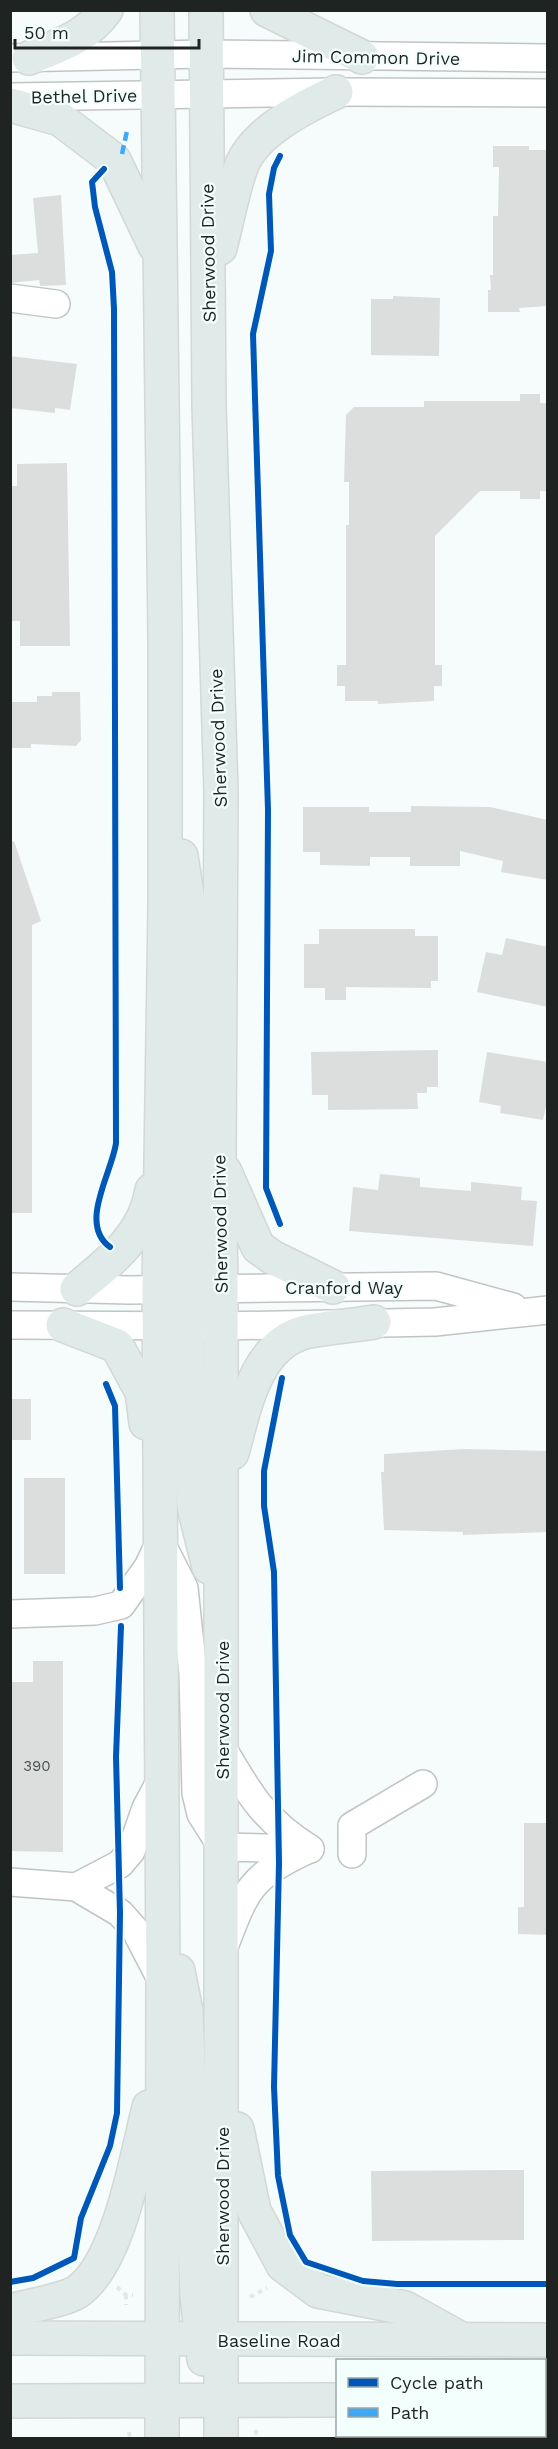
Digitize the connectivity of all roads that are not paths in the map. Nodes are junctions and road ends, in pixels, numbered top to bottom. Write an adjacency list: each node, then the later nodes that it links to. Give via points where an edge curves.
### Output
1 (106, 10): 8 (main road, via 74,39)
2 (157, 10): 6 (main road, Sherwood Drive)
3 (206, 10): 5 (main road, Sherwood Drive)
4 (267, 10): 7 (main road)
5 (206, 54): 6 (street, Jim Common Drive); 7 (street, Jim Common Drive); 12 (main road, Sherwood Drive)
6 (156, 55): 8 (street); 13 (main road, Sherwood Drive)
7 (362, 57): 9 (street, Jim Common Drive)
8 (20, 58)
9 (548, 58)
10 (336, 92): 11 (street, Jim Common Drive); 12 (street, Jim Common Drive); 17 (main road, via 294,112 251,149 241,166)
11 (548, 93)
12 (206, 94): 13 (street, Jim Common Drive); 17 (main road, Sherwood Drive)
13 (157, 95): 14 (street, Bethel Drive); 16 (main road, Sherwood Drive)
14 (10, 97)
15 (10, 105): 16 (main road, via 60,119 114,160)
16 (159, 255): 20 (main road, Sherwood Drive)
17 (209, 287): 22 (main road, Sherwood Drive, via 221,791)
18 (10, 298): 19 (street)
19 (56, 304)
20 (165, 759): 21 (main road, Sherwood Drive); 25 (main road, via 190,913)
21 (162, 1095): 25 (main road, Sherwood Drive); 26 (main road, via 152,1193 137,1232 119,1255)
22 (219, 1156): 24 (main road, via 258,1247); 25 (main road, Sherwood Drive)
23 (10, 1287): 26 (street, Cranford Way)
24 (333, 1287): 25 (street, Cranford Way); 27 (street, Cranford Way, via 436,1286)
25 (190, 1288): 26 (street, Cranford Way); 31 (main road, Sherwood Drive); 32 (main road, Sherwood Drive)
26 (78, 1289)
27 (537, 1311): 28 (street, Cranford Way, via 435,1322)
28 (374, 1323): 32 (street, Cranford Way); 34 (main road, via 303,1332 280,1346 260,1367)
29 (10, 1325): 30 (street, Cranford Way)
30 (63, 1325): 31 (street, Cranford Way); 33 (main road, via 117,1346 142,1392 147,1432)
31 (174, 1325): 32 (street, Cranford Way); 33 (main road, Sherwood Drive); 37 (main road, via 194,1507)
32 (221, 1326): 34 (main road, Sherwood Drive)
33 (161, 1450): 35 (main road, Sherwood Drive)
34 (222, 1486): 37 (main road, Sherwood Drive)
35 (160, 1542): 36 (street, via 121,1605 95,1611); 39 (main road, Sherwood Drive); 41 (street, via 184,1588 193,1673 196,1793 201,1814)
36 (23, 1613)
37 (221, 1616): 38 (main road, Sherwood Drive)
38 (222, 1747): 41 (main road, Sherwood Drive); 42 (street, via 250,1796 268,1818)
39 (161, 1779): 45 (main road, Sherwood Drive); 46 (street, via 125,1858)
40 (423, 1784): 43 (street, via 352,1826)
41 (222, 1847): 42 (street); 47 (main road, Sherwood Drive)
42 (310, 1849): 47 (street, via 273,1866 260,1877 245,1896)
43 (352, 1854)
44 (10, 1882): 46 (street)
45 (162, 1884): 48 (main road, Sherwood Drive); 53 (main road, via 186,2011)
46 (76, 1887): 48 (street, via 120,1913 136,1931)
47 (221, 1952): 50 (main road, Sherwood Drive)
48 (163, 1984): 49 (main road, Sherwood Drive)
49 (162, 2055): 51 (main road, via 124,2207 98,2272 75,2293); 56 (main road, Sherwood Drive)
50 (222, 2062): 53 (main road, Sherwood Drive); 54 (main road, via 254,2211 284,2265 318,2291 405,2308)
51 (10, 2311)
52 (10, 2338): 56 (main road, Baseline Road)
53 (210, 2340): 54 (main road, Baseline Road); 56 (main road, Baseline Road); 57 (main road, Sherwood Drive)
54 (462, 2340): 55 (main road, Baseline Road)
55 (548, 2340)
56 (162, 2341): 58 (main road, Sherwood Drive)
57 (220, 2399): 58 (main road); 59 (main road); 62 (main road, Sherwood Drive)
58 (162, 2400): 60 (main road); 61 (main road, Sherwood Drive)
59 (336, 2400)
60 (10, 2401)
61 (162, 2439)
62 (221, 2439)

